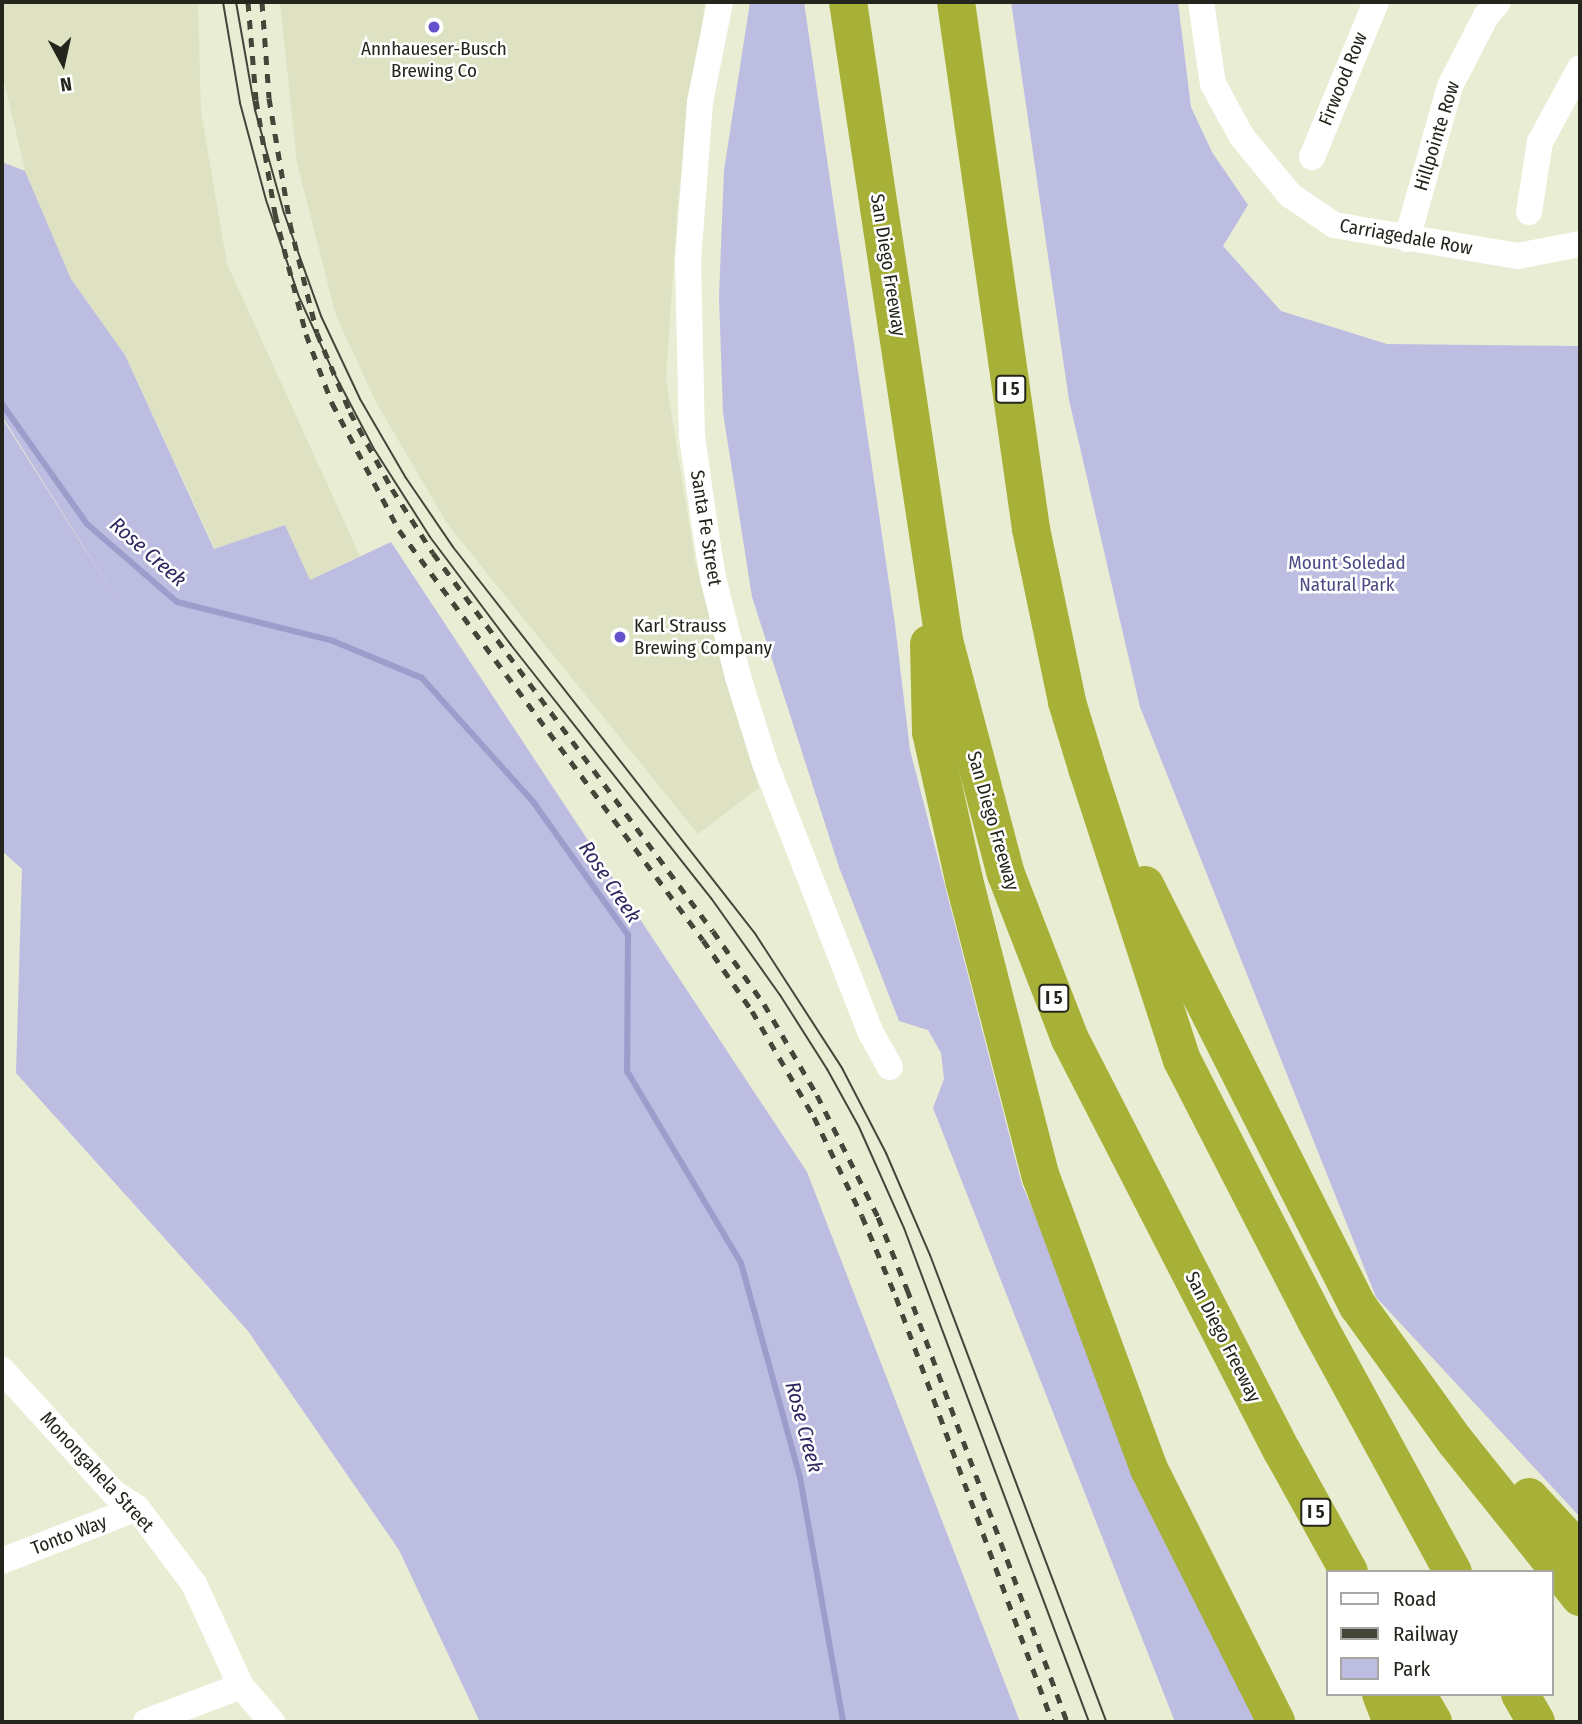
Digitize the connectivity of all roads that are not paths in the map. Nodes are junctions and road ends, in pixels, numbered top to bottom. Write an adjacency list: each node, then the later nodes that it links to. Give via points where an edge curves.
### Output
1 (720, 2): 14 (street, Santa Fe Street, via 700,102 688,260 692,436 713,578 765,763 871,1033)
2 (848, 2): 12 (highway, San Diego Freeway / I 5)
3 (956, 2): 13 (highway, I 5, via 1031,529 1067,702)
4 (1202, 2): 10 (street, Carriagedale Row, via 1213,84 1242,137 1290,195 1334,225)
5 (1376, 2): 8 (street, Firwood Row)
6 (1498, 2): 10 (street, Hillpointe Row, via 1450,86)
7 (1580, 68): 9 (street, via 1540,142)
8 (1312, 157)
9 (1529, 212)
10 (1407, 239): 11 (street, Carriagedale Row, via 1518,256)
11 (1580, 243)
12 (926, 509): 17 (highway, San Diego Freeway / I 5, via 944,640 1006,874 1070,1039); 31 (highway, via 931,732 1041,1177 1149,1469)
13 (1087, 771): 15 (highway); 23 (highway, I 5, via 1182,1060 1316,1321)
14 (890, 1066)
15 (1374, 1331): 19 (highway); 24 (highway)
16 (2, 1370): 18 (street, Monongahela Street, via 114,1493)
17 (1282, 1451): 21 (highway); 22 (highway, San Diego Freeway / I 5)
18 (137, 1508): 20 (street, Tonto Way); 25 (street, Monongahela Street, via 194,1584)
19 (1580, 1552)
20 (2, 1561)
21 (1330, 1570)
22 (1348, 1570)
23 (1452, 1570)
24 (1580, 1597)
25 (242, 1686): 29 (street); 30 (street, Monongahela Street)
26 (1382, 1696): 32 (highway)
27 (1418, 1696): 33 (highway)
28 (1521, 1696): 34 (highway)
29 (146, 1722)
30 (272, 1722)
31 (1276, 1722)
32 (1392, 1722)
33 (1433, 1722)
34 (1536, 1722)

